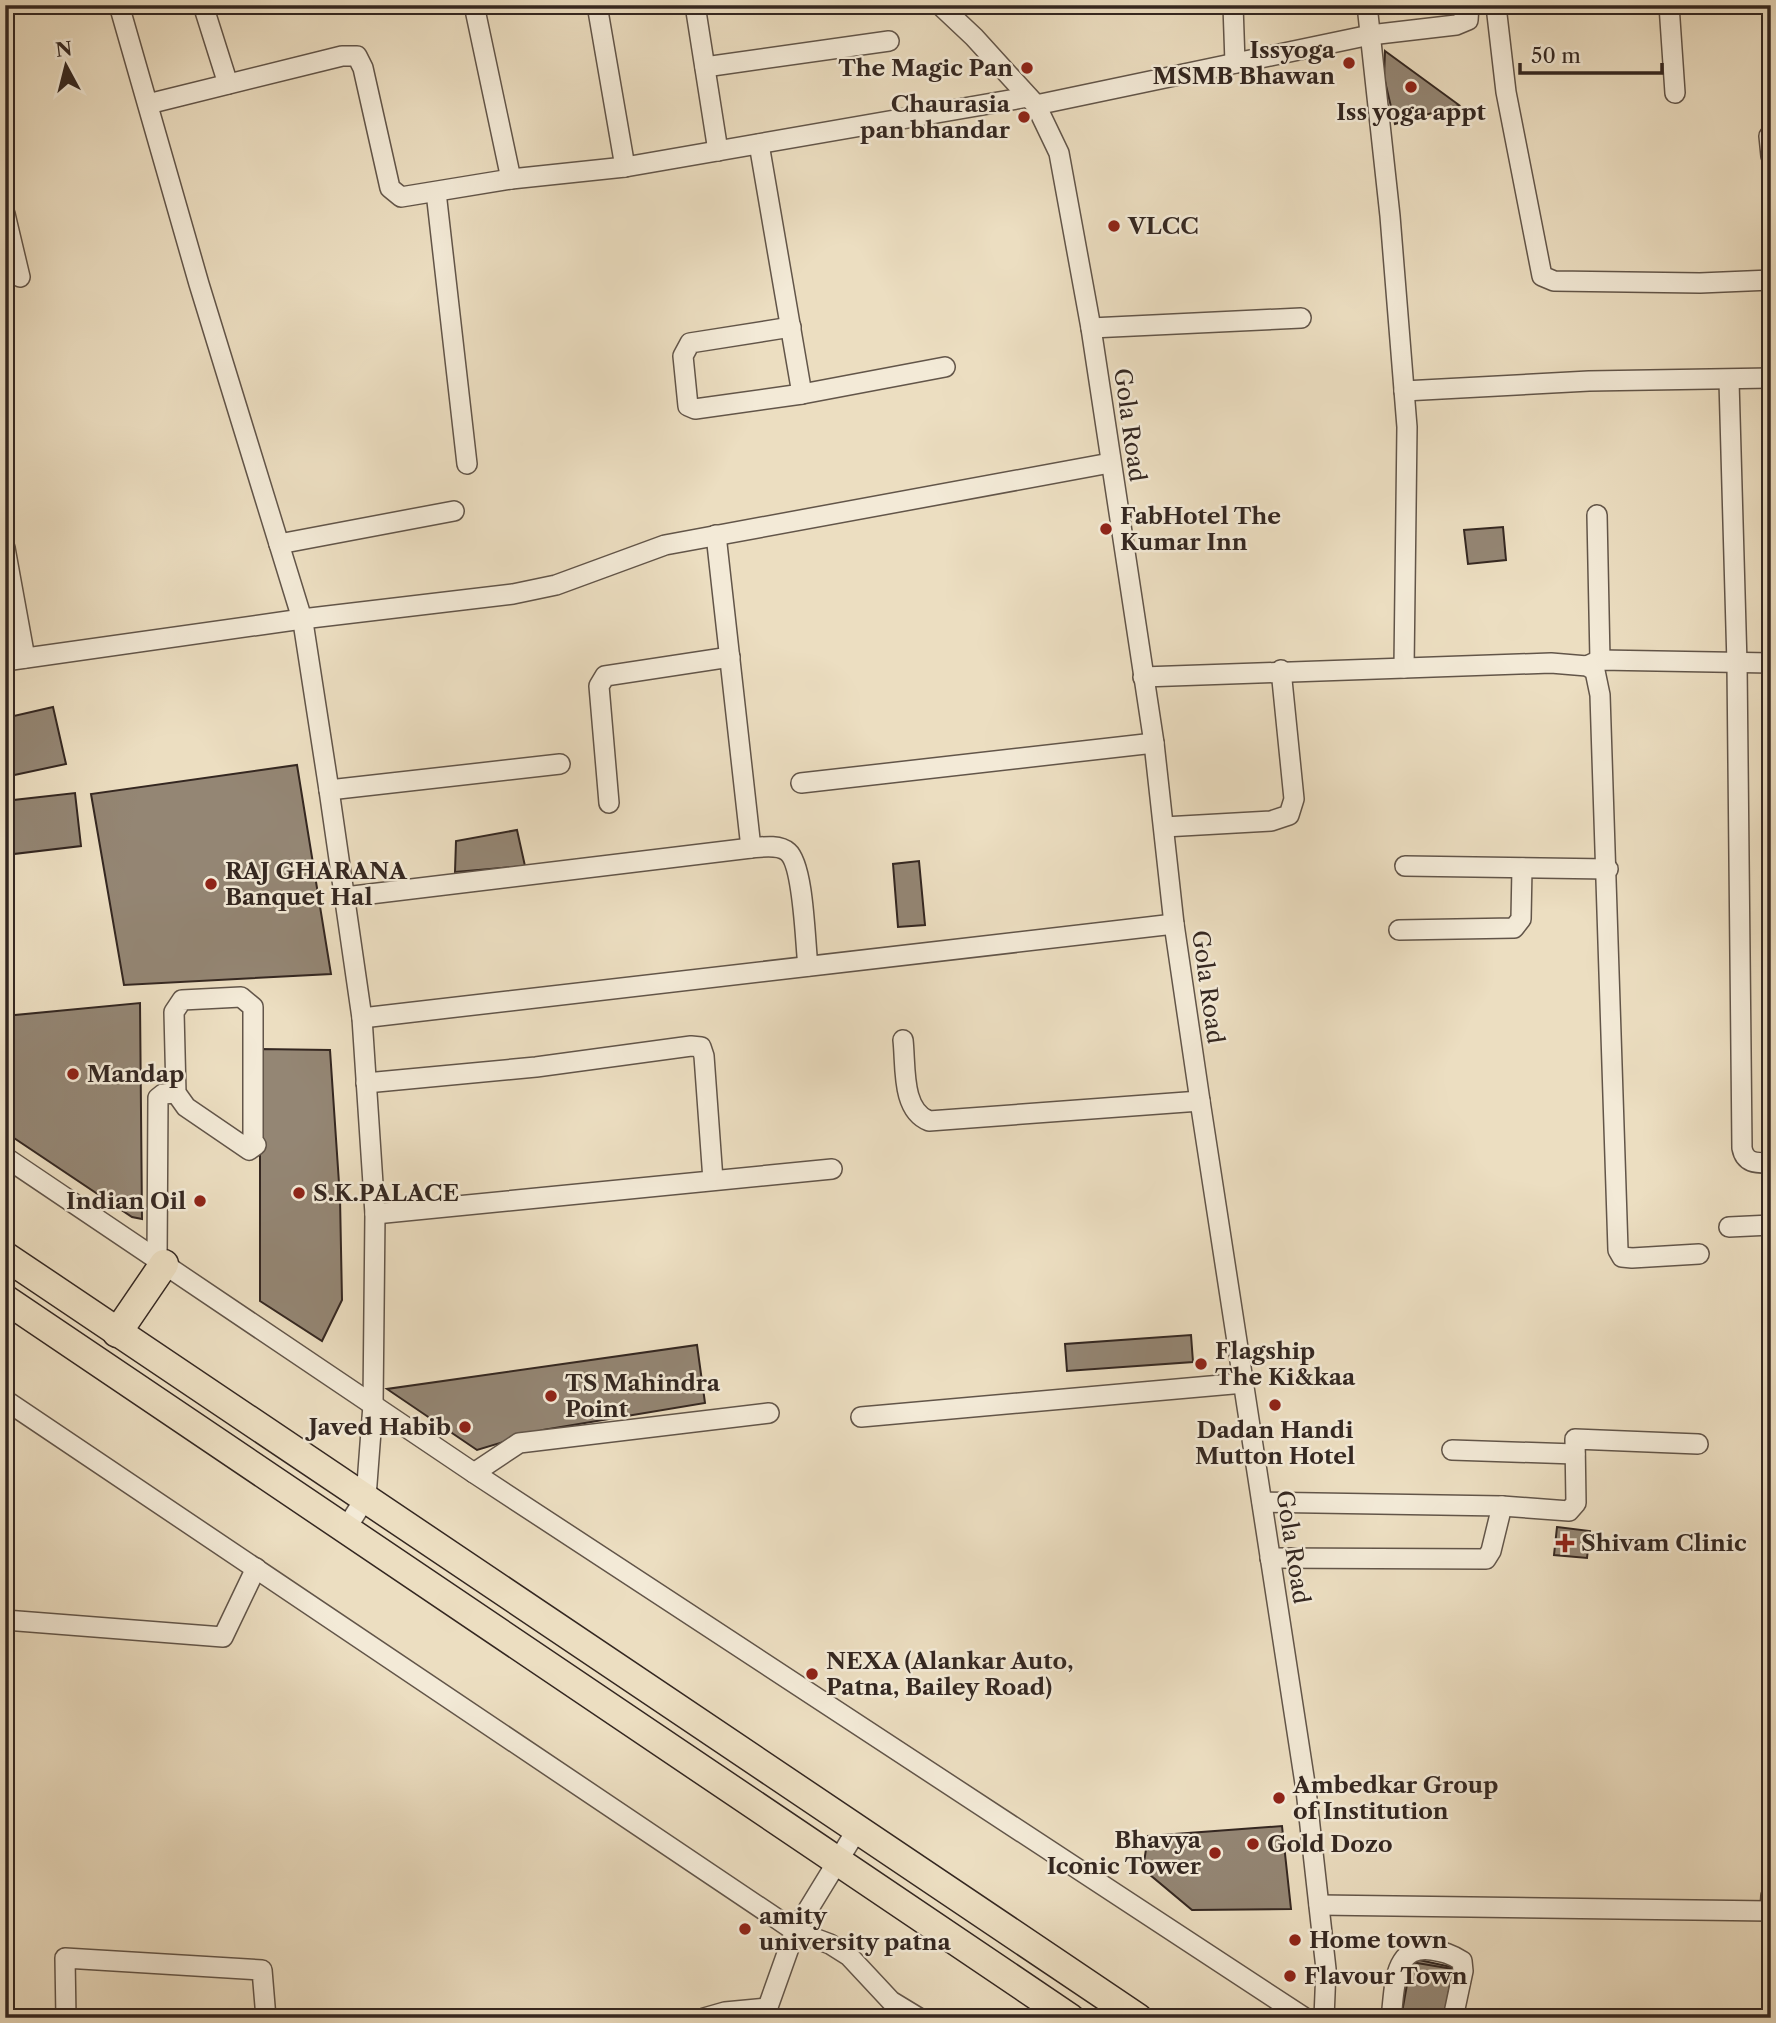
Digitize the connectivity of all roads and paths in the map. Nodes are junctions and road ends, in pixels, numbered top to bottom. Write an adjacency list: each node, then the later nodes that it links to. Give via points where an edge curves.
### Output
1 (119, 5): 20 (street)
2 (202, 5): 17 (street)
3 (474, 5): 26 (street)
4 (597, 5): 25 (street)
5 (695, 5): 16 (street)
6 (1233, 5): 15 (street)
7 (1367, 5): 13 (street)
8 (1502, 5): 11 (street)
9 (1669, 5): 18 (street)
10 (1469, 6): 11 (street); 13 (street, via 1468,20 1456,25)
11 (1496, 6): 30 (street, via 1506,92 1542,276 1554,281)
12 (951, 8): 19 (street, Gola Road)
13 (1370, 35): 15 (street); 37 (street)
14 (888, 41): 16 (street)
15 (1235, 63): 19 (street)
16 (705, 67): 23 (street)
17 (228, 85): 20 (street); 27 (street, via 357,56 392,192 401,197)
18 (1675, 93)
19 (1032, 101): 22 (street); 33 (street, Gola Road, via 1059,153)
20 (148, 104): 44 (street)
21 (1769, 135): 24 (street)
22 (759, 144): 23 (street); 32 (street)
23 (718, 151): 25 (street)
24 (1771, 156)
25 (625, 167): 26 (street)
26 (511, 179): 27 (street)
27 (436, 192): 40 (street)
28 (5, 214): 29 (street)
29 (20, 277)
30 (1771, 280)
31 (1301, 318): 33 (street)
32 (791, 327): 38 (street); 38 (street, via 690,343 683,356 686,401 695,409)
33 (1091, 328): 39 (street, Gola Road)
34 (945, 367): 38 (street)
35 (1771, 379): 36 (street)
36 (1729, 380): 37 (street, via 1588,381); 52 (street)
37 (1404, 391): 53 (street)
38 (802, 394)
39 (1110, 463): 43 (street); 55 (street, Gola Road)
40 (467, 464)
41 (454, 511): 44 (street)
42 (1597, 514): 50 (street)
43 (716, 535): 46 (street, via 645,551 534,590); 47 (street)
44 (279, 544): 46 (street)
45 (5, 548): 48 (street)
46 (302, 619): 48 (street); 59 (street)
47 (730, 657): 60 (street, via 606,676 599,686); 62 (street)
48 (25, 658): 49 (street)
49 (5, 661)
50 (1593, 663): 52 (street); 53 (street); 65 (street, via 1600,695)
51 (1771, 663): 52 (street)
52 (1737, 664): 76 (street, via 1742,1148 1752,1163)
53 (1404, 668): 54 (street)
54 (1281, 670): 55 (street); 61 (street, via 1294,799 1289,815 1271,821)
55 (1143, 677): 56 (street, Gola Road)
56 (1154, 743): 58 (street); 61 (street, Gola Road)
57 (560, 764): 59 (street)
58 (801, 783)
59 (329, 790): 66 (street)
60 (609, 803)
61 (1164, 827): 67 (street, Gola Road)
62 (751, 848): 66 (street); 69 (street, via 779,848 792,855)
63 (1405, 866): 64 (street)
64 (1522, 868): 65 (street); 68 (street, via 1521,919 1514,928)
65 (1608, 869): 82 (street, via 1618,1250 1622,1257 1632,1258)
66 (345, 897): 70 (street)
67 (1174, 924): 69 (street); 74 (street, Gola Road)
68 (1399, 930)
69 (807, 966): 70 (street)
70 (362, 1018): 72 (street)
71 (903, 1040): 74 (street, via 910,1101 914,1112 929,1121)
72 (366, 1083): 78 (street, via 701,1047); 79 (street)
73 (176, 1093): 73 (street, via 177,1005 182,1000 247,1000 253,1007 256,1145 250,1150 186,1107); 84 (street, via 158,1098)
74 (1200, 1101): 87 (street, Gola Road)
75 (5, 1157): 84 (street)
76 (1771, 1163)
77 (832, 1170): 78 (street)
78 (713, 1180): 79 (street)
79 (374, 1214): 89 (street)
80 (1771, 1225): 81 (street)
81 (1729, 1227)
82 (1699, 1254)
83 (5, 1256): 86 (highway)
84 (161, 1261): 86 (highway); 89 (street)
85 (5, 1299): 99 (highway)
86 (117, 1333): 96 (highway)
87 (1244, 1383): 91 (street); 97 (street, Gola Road)
88 (5, 1401): 101 (street)
89 (373, 1405): 95 (street); 96 (street)
90 (769, 1413): 95 (street, via 519,1444)
91 (860, 1417)
92 (1698, 1444): 94 (street, via 1575,1438)
93 (1452, 1450): 94 (street)
94 (1576, 1454): 98 (street, via 1576,1503 1569,1511)
95 (474, 1472): 115 (street)
96 (366, 1497): 99 (street); 103 (highway)
97 (1262, 1502): 98 (street); 100 (street, Gola Road)
98 (1502, 1506): 100 (street, via 1486,1559)
99 (347, 1527): 104 (highway)
100 (1270, 1558): 106 (street, Gola Road)
101 (256, 1568): 102 (street, via 223,1637); 107 (street)
102 (5, 1620)
103 (858, 1828): 104 (street); 114 (highway)
104 (837, 1860): 107 (street); 113 (highway)
105 (1771, 1896): 106 (street, via 1770,1911)
106 (1319, 1905): 116 (street, Gola Road, via 1326,1969)
107 (795, 1931): 108 (street); 112 (street, via 849,1956 891,2001)
108 (765, 2013): 111 (street, via 725,2012)
109 (66, 2018): 110 (street, via 65,1958 262,1970)
110 (267, 2018)
111 (704, 2018)
112 (919, 2018)
113 (1070, 2018)
114 (1138, 2018)
115 (1305, 2018)
116 (1324, 2018)
117 (1391, 2018): 118 (street, via 1400,1961 1409,1951 1424,1949 1449,1952 1462,1961)
118 (1453, 2018)

